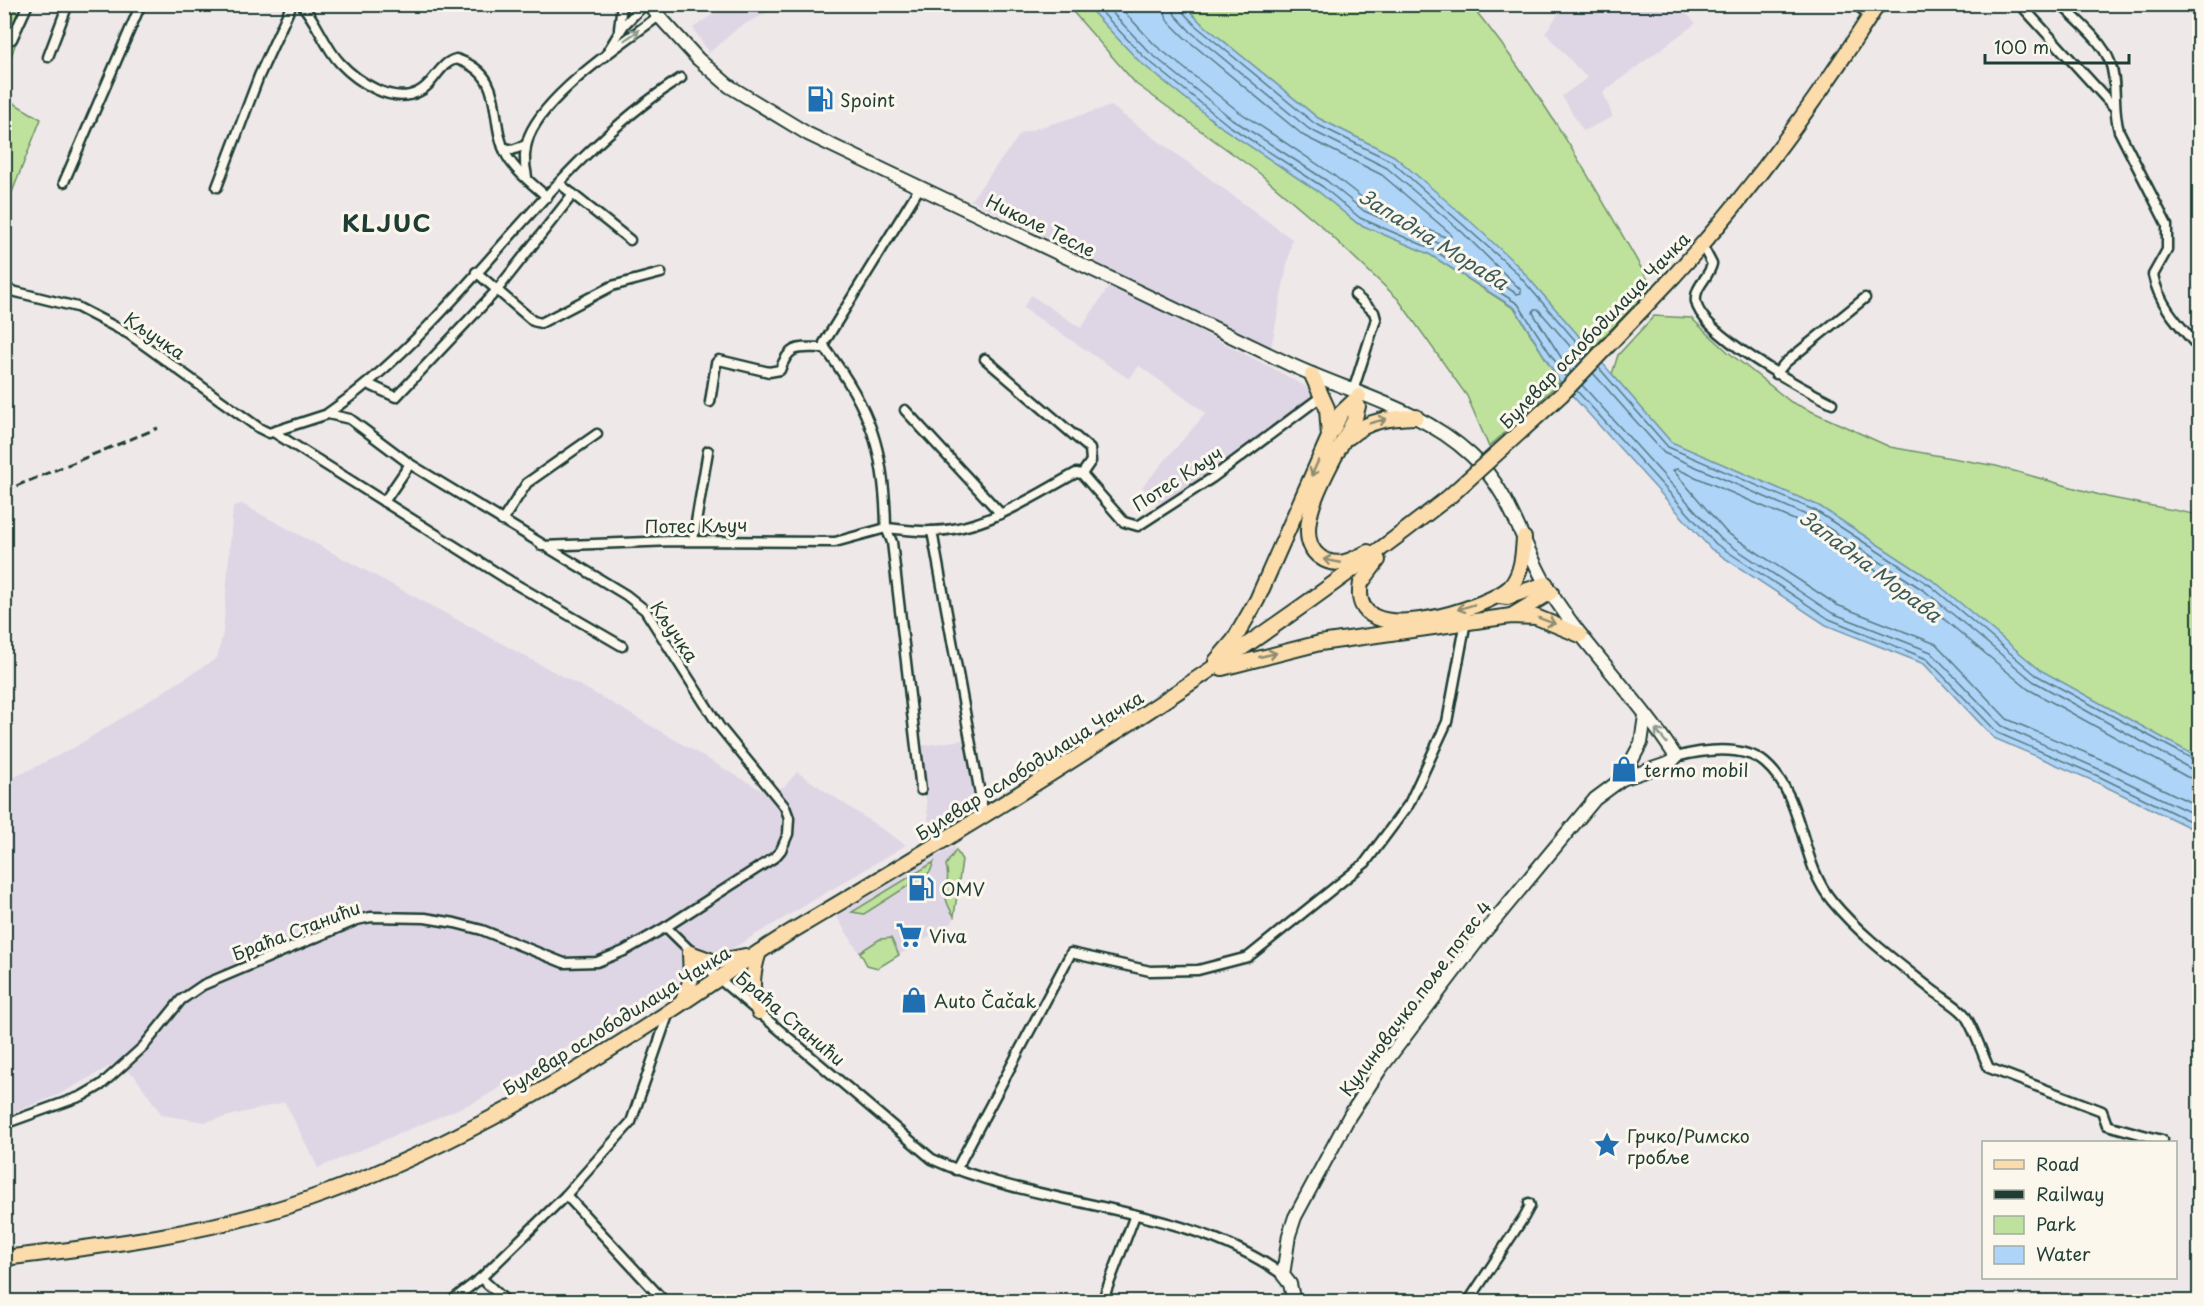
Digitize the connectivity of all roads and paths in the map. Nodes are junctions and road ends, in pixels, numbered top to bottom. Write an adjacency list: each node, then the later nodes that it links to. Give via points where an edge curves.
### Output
1 (28, 4): 14 (street)
2 (68, 4): 16 (street)
3 (141, 4): 22 (street)
4 (292, 4): 24 (street, via 259,76)
5 (301, 4): 20 (street, via 340,63 385,93 417,93 456,59 484,76 491,85)
6 (622, 4): 13 (street)
7 (647, 4): 12 (street, Николе Тесле); 13 (street)
8 (1856, 4): 11 (street)
9 (2020, 4): 18 (street)
10 (2061, 4): 18 (street, via 2110,61)
11 (1874, 10): 29 (main road, Булевар ослободилаца Чачка, via 1801,120)
12 (659, 16): 15 (street, one-way to 12); 25 (street, Николе Тесле, via 698,58 755,104)
13 (617, 36): 15 (street)
14 (12, 39)
15 (606, 54): 19 (street, via 541,116)
16 (48, 57)
17 (681, 78): 23 (street, via 622,121)
18 (2113, 106): 37 (street, via 2119,131 2167,225 2167,250 2153,275 2156,289 2167,310)
19 (526, 145): 20 (street, via 512,150); 21 (street)
20 (503, 147): 21 (street, via 515,167)
21 (527, 177): 27 (street)
22 (64, 182)
23 (560, 184): 26 (street); 27 (street)
24 (217, 187)
25 (920, 187): 36 (street, via 824,343); 40 (street, Николе Тесле)
26 (573, 194): 28 (street); 33 (street)
27 (546, 197): 30 (street)
28 (630, 240)
29 (1702, 245): 39 (street, via 1712,264 1697,295 1701,312 1713,326); 63 (main road, Булевар ослободилаца Чачка, bridge, via 1570,386 1450,496)
30 (476, 272): 33 (street); 41 (street)
31 (661, 273): 33 (street, via 612,286 541,324)
32 (4, 289): 49 (street, Кључка, via 77,307 129,334 259,428)
33 (497, 290): 41 (street, via 396,398)
34 (1355, 295): 42 (street, via 1374,312 1376,319)
35 (1865, 298): 39 (street)
36 (825, 348): 44 (street, via 794,348 788,351 780,370 769,372 719,360); 59 (street, via 851,383 877,441)
37 (2199, 349)
38 (985, 359): 55 (street, via 1090,449 1091,461)
39 (1776, 374): 45 (street)
40 (1312, 375): 42 (street, Николе Тесле); 43 (main road)
41 (369, 384): 47 (street)
42 (1356, 395): 48 (street, Николе Тесле); 51 (main road); 52 (main road, via 1358,406)
43 (1322, 396): 51 (main road, via 1329,414); 55 (street, Потес Кључ, via 1212,478 1138,526 1124,522)
44 (710, 402)
45 (1832, 403)
46 (905, 410): 57 (street)
47 (328, 414): 49 (street); 54 (street, Кључка, via 350,419)
48 (1416, 417): 52 (main road, one-way to 48, via 1369,423); 61 (street, Николе Тесле, via 1447,434 1493,479)
49 (275, 433): 56 (street, Кључка)
50 (597, 434): 58 (street, via 528,483)
51 (1329, 437): 71 (main road, one-way to 71, via 1257,600)
52 (1345, 440): 63 (main road, one-way to 52, via 1340,563 1319,557 1310,544 1309,513)
53 (708, 451): 62 (street)
54 (410, 464): 56 (street); 58 (street, Кључка)
55 (1082, 474): 57 (street, Потес Кључ, via 1076,473)
56 (384, 502): 70 (street, Кључка)
57 (1001, 514): 60 (street, Потес Кључ, via 958,528)
58 (502, 522): 64 (street, Кључка)
59 (886, 528): 60 (street, Потес Кључ); 62 (street, Потес Кључ, via 835,542); 75 (street, via 892,542)
60 (932, 531): 76 (street)
61 (1524, 538): 65 (street); 66 (main road, via 1518,574 1506,591)
62 (693, 540): 64 (street, Потес Кључ)
63 (1387, 545): 66 (main road, one-way to 63, via 1419,620 1376,620 1363,607 1360,588); 71 (main road, Булевар ослободилаца Чачка)
64 (541, 546): 77 (street, Кључка, via 645,610 719,726 775,791 789,818 785,844 775,857)
65 (1548, 588): 66 (main road, via 1507,597); 67 (main road); 69 (street)
66 (1495, 595)
67 (1511, 616): 68 (main road); 69 (main road, one-way to 69, via 1536,617)
68 (1466, 621): 71 (main road, one-way to 68, via 1320,643); 86 (street, via 1446,722 1409,804 1365,863 1248,957 1198,970 1150,971 1071,953)
69 (1580, 635): 72 (street)
70 (622, 646)
71 (1211, 670): 76 (main road, Булевар ослободилаца Чачка)
72 (1645, 716): 73 (street, one-way to 72); 74 (street, Кулиновачко поље потес 4, via 1641,743)
73 (1676, 757): 74 (street, Кулиновачко поље потес 4, via 1670,763); 85 (street, via 1709,751 1745,753 1762,760 1778,775 1788,795 1830,900 1872,941 1964,1014 1989,1068 2102,1111 2107,1125)
74 (1622, 779): 91 (street, Кулиновачко поље потес 4, via 1595,799 1479,939 1381,1068 1350,1115 1295,1217)
75 (921, 790)
76 (984, 816): 78 (main road, Булевар ослободилаца Чачка)
77 (666, 927): 79 (street, Браћа Станићи); 84 (street, Браћа Станићи, via 605,960 581,964 564,963 455,923 391,917 357,920 202,985 181,1000 143,1047 101,1085)
78 (759, 952): 79 (main road, via 715,962); 80 (main road, Булевар ослободилаца Чачка); 83 (main road, via 752,991)
79 (690, 953): 80 (street, Браћа Станићи); 81 (main road, via 691,979)
80 (718, 978): 81 (main road, Булевар ослободилаца Чачка); 83 (street, Браћа Станићи)
81 (683, 1001): 82 (main road, Булевар ослободилаца Чачка)
82 (669, 1011): 87 (street, via 631,1122); 90 (main road, Булевар ослободилаца Чачка, via 493,1117 338,1188 269,1211 175,1234)
83 (759, 1012): 86 (street, Браћа Станићи, via 932,1159)
84 (4, 1124)
85 (2162, 1141)
86 (956, 1170): 89 (street, Браћа Станићи, via 1020,1190)
87 (566, 1194): 92 (street); 96 (street)
88 (1528, 1203): 98 (street, via 1524,1217)
89 (1135, 1215): 91 (street, Браћа Станићи, via 1221,1242); 97 (street)
90 (4, 1258)
91 (1283, 1275): 93 (street)
92 (481, 1278): 94 (street); 95 (street)
93 (1298, 1300)
94 (450, 1302)
95 (507, 1302)
96 (665, 1302)
97 (1102, 1302)
98 (1468, 1302)

